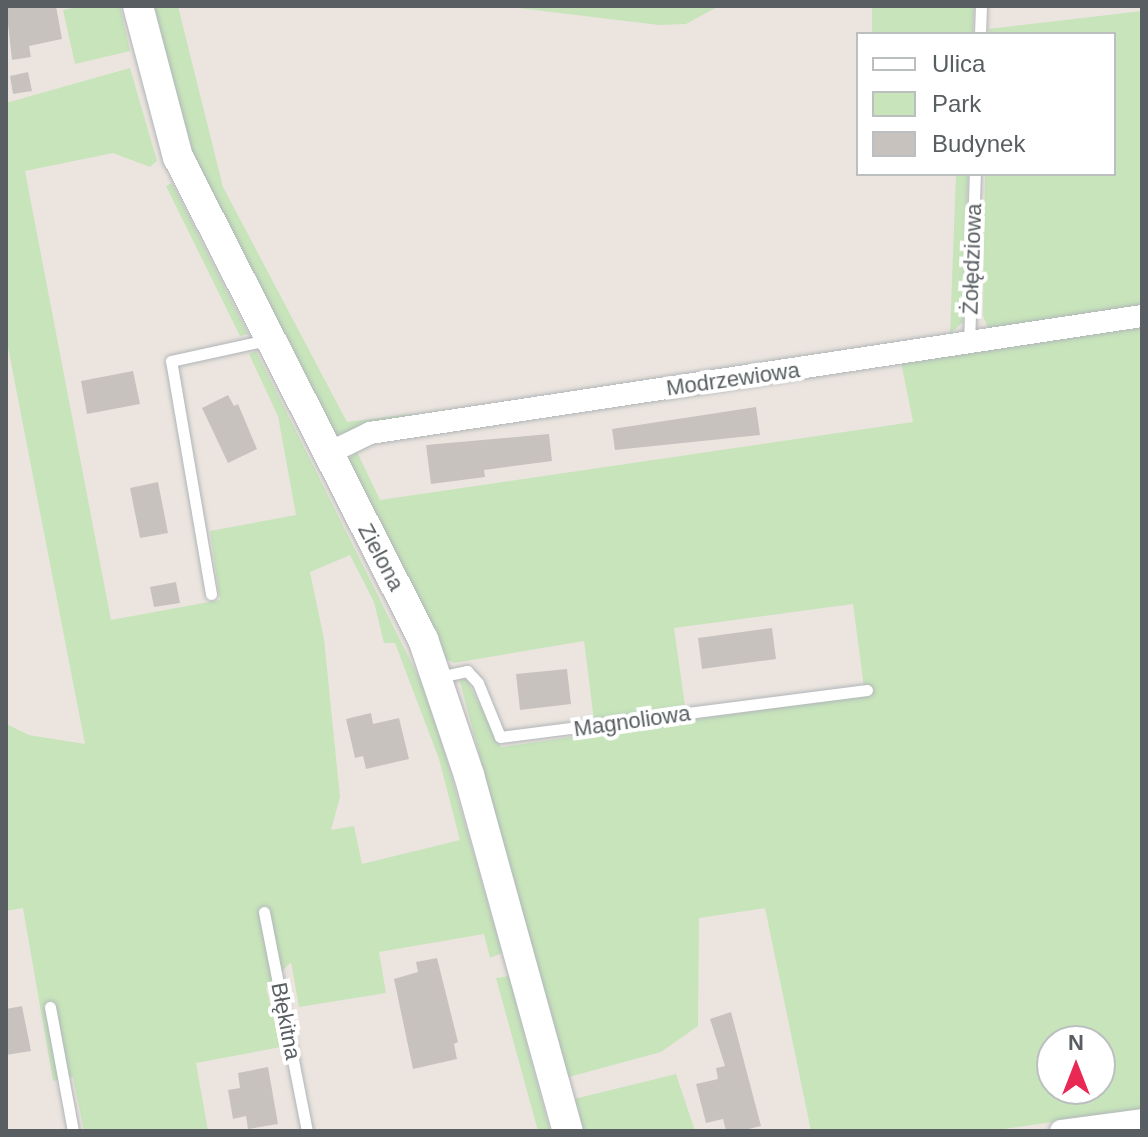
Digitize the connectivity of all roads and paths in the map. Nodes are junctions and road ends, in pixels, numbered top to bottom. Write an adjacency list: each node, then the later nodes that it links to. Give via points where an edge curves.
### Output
1 (138, 6): 6 (street, Zielona, via 178,157)
2 (981, 6): 3 (lane)
3 (980, 32)
4 (975, 176): 7 (lane, Żołędziowa)
5 (1142, 316): 7 (street, Modrzewiowa)
6 (268, 339): 8 (street, Zielona); 9 (lane, via 171,361)
7 (969, 344): 8 (street, Modrzewiowa, via 370,433)
8 (327, 454): 10 (street, Zielona)
9 (211, 594)
10 (438, 677): 11 (lane, Magnoliowa, via 467,671 478,683 500,737); 17 (street, Zielona)
11 (867, 690)
12 (264, 912): 16 (lane, Błękitna)
13 (50, 1007): 15 (lane)
14 (1142, 1120): 18 (street)
15 (73, 1131)
16 (307, 1131)
17 (568, 1131)
18 (1061, 1131)

